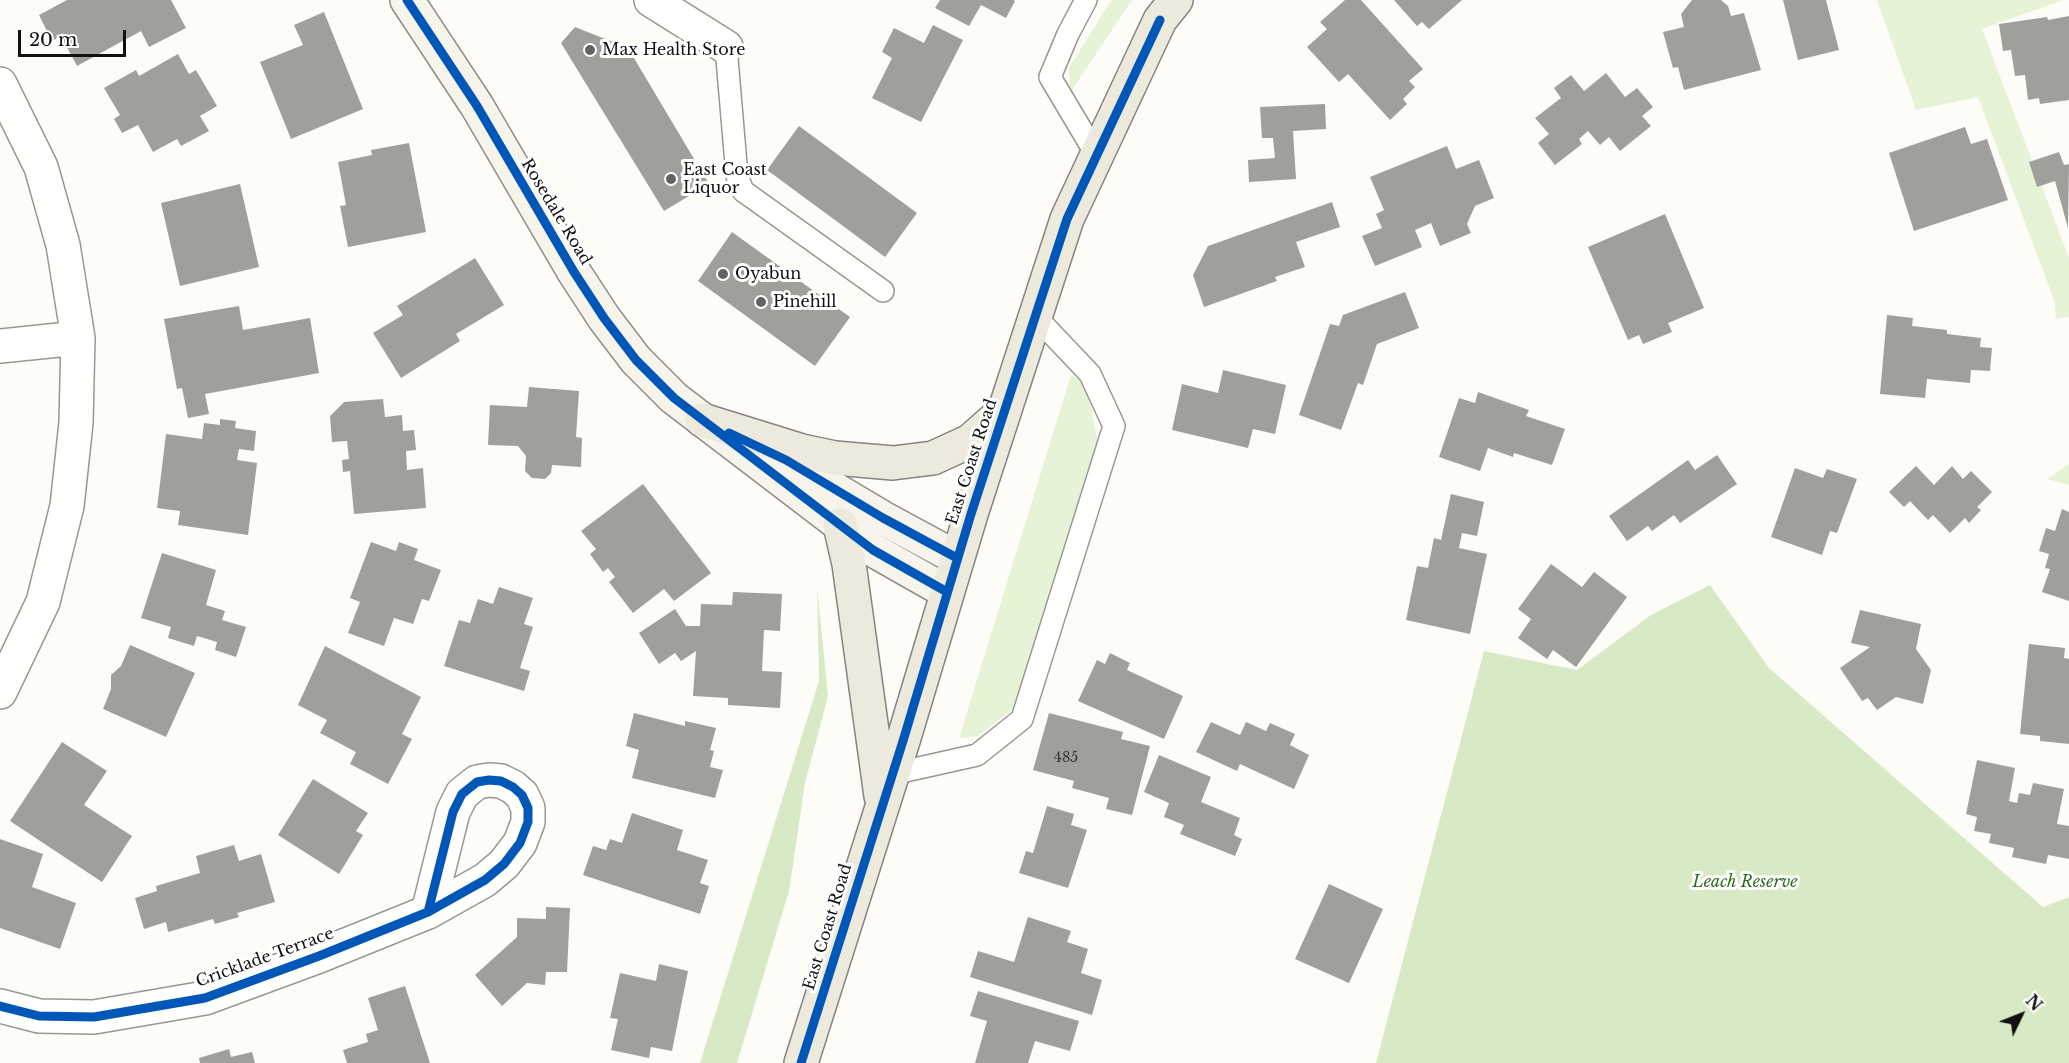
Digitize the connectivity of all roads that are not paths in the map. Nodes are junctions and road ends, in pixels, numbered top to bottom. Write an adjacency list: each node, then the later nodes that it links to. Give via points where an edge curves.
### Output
1 (389, 0): 6 (main road, Rosedale Road)
2 (407, 0): 6 (main road, Rosedale Road)
3 (651, 0): 7 (street)
4 (1086, 0): 9 (lane, via 1050,77)
5 (1176, 0): 9 (main road, East Coast Road, via 1160,20)
6 (427, 33): 15 (main road, Rosedale Road, via 477,106 604,318 636,360)
7 (726, 47): 10 (lane, via 737,176 743,191)
8 (0, 84): 12 (street, via 41,167 63,245)
9 (1097, 156): 11 (main road, East Coast Road, via 1068,219)
10 (883, 291)
11 (1035, 315): 14 (main road, East Coast Road); 20 (lane, via 1089,374 1114,426 1022,719 977,755)
12 (78, 338): 13 (street); 19 (street, via 76,423 67,506 43,602)
13 (0, 346)
14 (1004, 412): 15 (main road, via 970,441 933,458 893,463 802,451); 17 (main road, East Coast Road)
15 (702, 420): 16 (main road, Rosedale Road); 17 (main road, Rosedale Road, via 786,460)
16 (840, 525): 18 (main road, Rosedale Road); 20 (main road)
17 (957, 558): 18 (main road, East Coast Road)
18 (947, 592): 20 (main road, East Coast Road)
19 (0, 692)
20 (887, 789): 23 (main road, East Coast Road)
21 (428, 912): 22 (street, Cricklade Terrace, via 206,998 94,1017 39,1016)
22 (0, 1006)
23 (801, 1063)

